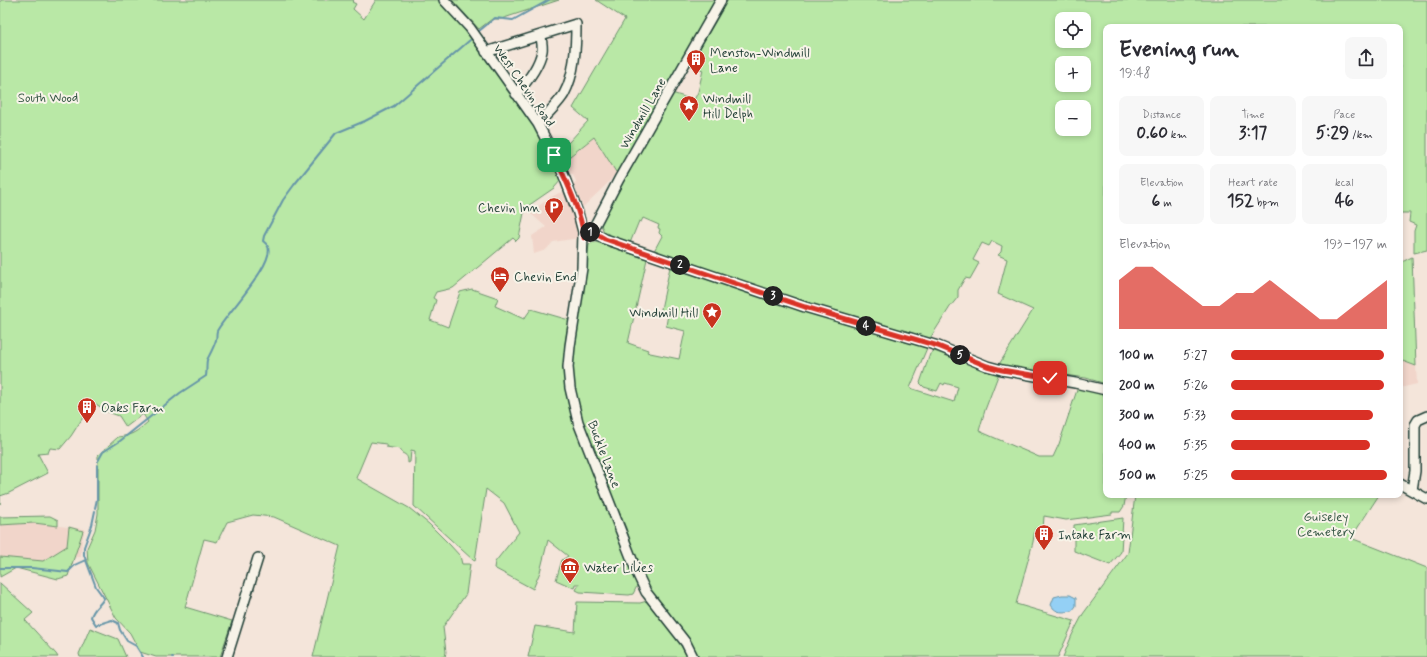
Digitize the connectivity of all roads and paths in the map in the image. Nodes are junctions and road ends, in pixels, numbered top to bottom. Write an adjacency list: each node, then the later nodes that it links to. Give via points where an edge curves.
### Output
1 (444, 0): 4 (street, West Chevin Road, via 470,28)
2 (721, 0): 7 (street, Windmill Lane)
3 (541, 35): 4 (street); 5 (street, via 542,50 538,63 527,82); 6 (street, via 576,24 572,69 564,94)
4 (486, 52): 5 (street, West Chevin Road)
5 (516, 94): 6 (street, West Chevin Road)
6 (538, 124): 8 (street, West Chevin Road, via 568,187 579,215)
7 (591, 231): 8 (street, Windmill Lane); 9 (street, via 605,239 662,259 805,307 938,346 987,366)
8 (584, 238): 16 (street, Buckle Lane, via 568,367 578,422 646,592 686,643)
9 (1103, 389)
10 (1427, 416): 12 (street, via 1418,420 1415,426 1415,470)
11 (1403, 486): 12 (street)
12 (1412, 490): 13 (street)
13 (1427, 499)
14 (258, 558): 15 (street)
15 (227, 657)
16 (693, 657)

